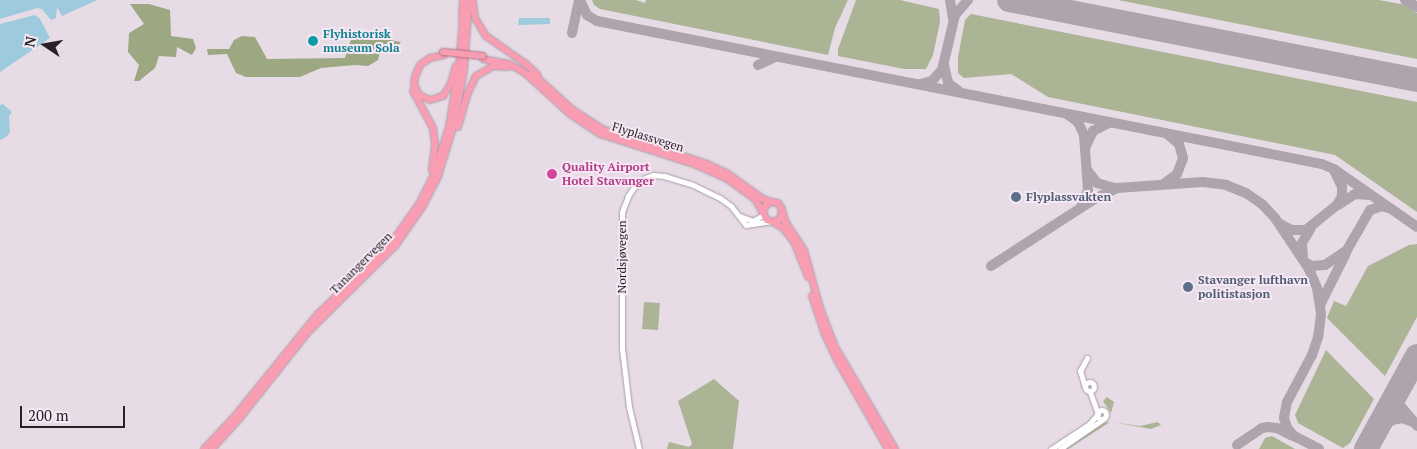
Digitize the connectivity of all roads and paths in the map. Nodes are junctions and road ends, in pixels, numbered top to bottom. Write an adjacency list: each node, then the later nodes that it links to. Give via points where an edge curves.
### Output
1 (463, 0): 3 (highway)
2 (471, 0): 7 (highway, via 475,18 486,36 526,64); 8 (highway, Tanangervegen, via 462,86)
3 (463, 17): 4 (highway, via 451,83 440,98 424,98 414,84 417,71 425,61); 10 (highway, Tanangervegen, via 449,127 434,174)
4 (444, 53): 5 (highway, bridge); 10 (highway, via 423,58 411,76 412,90 429,118 435,145 433,167)
5 (483, 57): 6 (highway, via 509,64); 7 (highway, via 511,61)
6 (530, 77): 8 (highway, via 498,66 487,68 476,76 449,156); 12 (highway, Flyplassvegen, via 585,126 620,142 684,160 714,173 751,196)
7 (542, 80): 9 (highway, Flyplassvegen, via 573,110 602,129 706,164 733,178 760,198)
8 (438, 176): 20 (highway, Tanangervegen, via 416,219 396,246 309,331)
9 (772, 202): 11 (highway, Flyplassvegen, via 778,203); 12 (highway, via 766,204)
10 (419, 204): 19 (highway, Tanangervegen, via 392,242 317,315 236,415)
11 (783, 213): 14 (highway, via 780,219); 23 (highway, Flyplassvegen, via 804,250 834,345)
12 (763, 214): 13 (street, via 753,221); 14 (highway, Flyplassvegen)
13 (739, 216): 14 (street, Nordsjøvegen, via 746,225); 21 (street, Nordsjøvegen, via 731,206 711,193 664,176 652,175 641,180 624,202 623,361)
14 (772, 222): 22 (highway, Flyplassvegen, via 783,228 799,252 830,346)
15 (1087, 358): 16 (street, via 1080,371)
16 (1085, 387): 17 (street); 17 (street, via 1088,383 1093,384 1094,389)
17 (1090, 392): 18 (street)
18 (1098, 414): 24 (street); 25 (street, via 1102,411 1106,417)
19 (204, 449)
20 (212, 449)
21 (639, 449)
22 (888, 449)
23 (895, 449)
24 (1051, 449)
25 (1060, 449)

